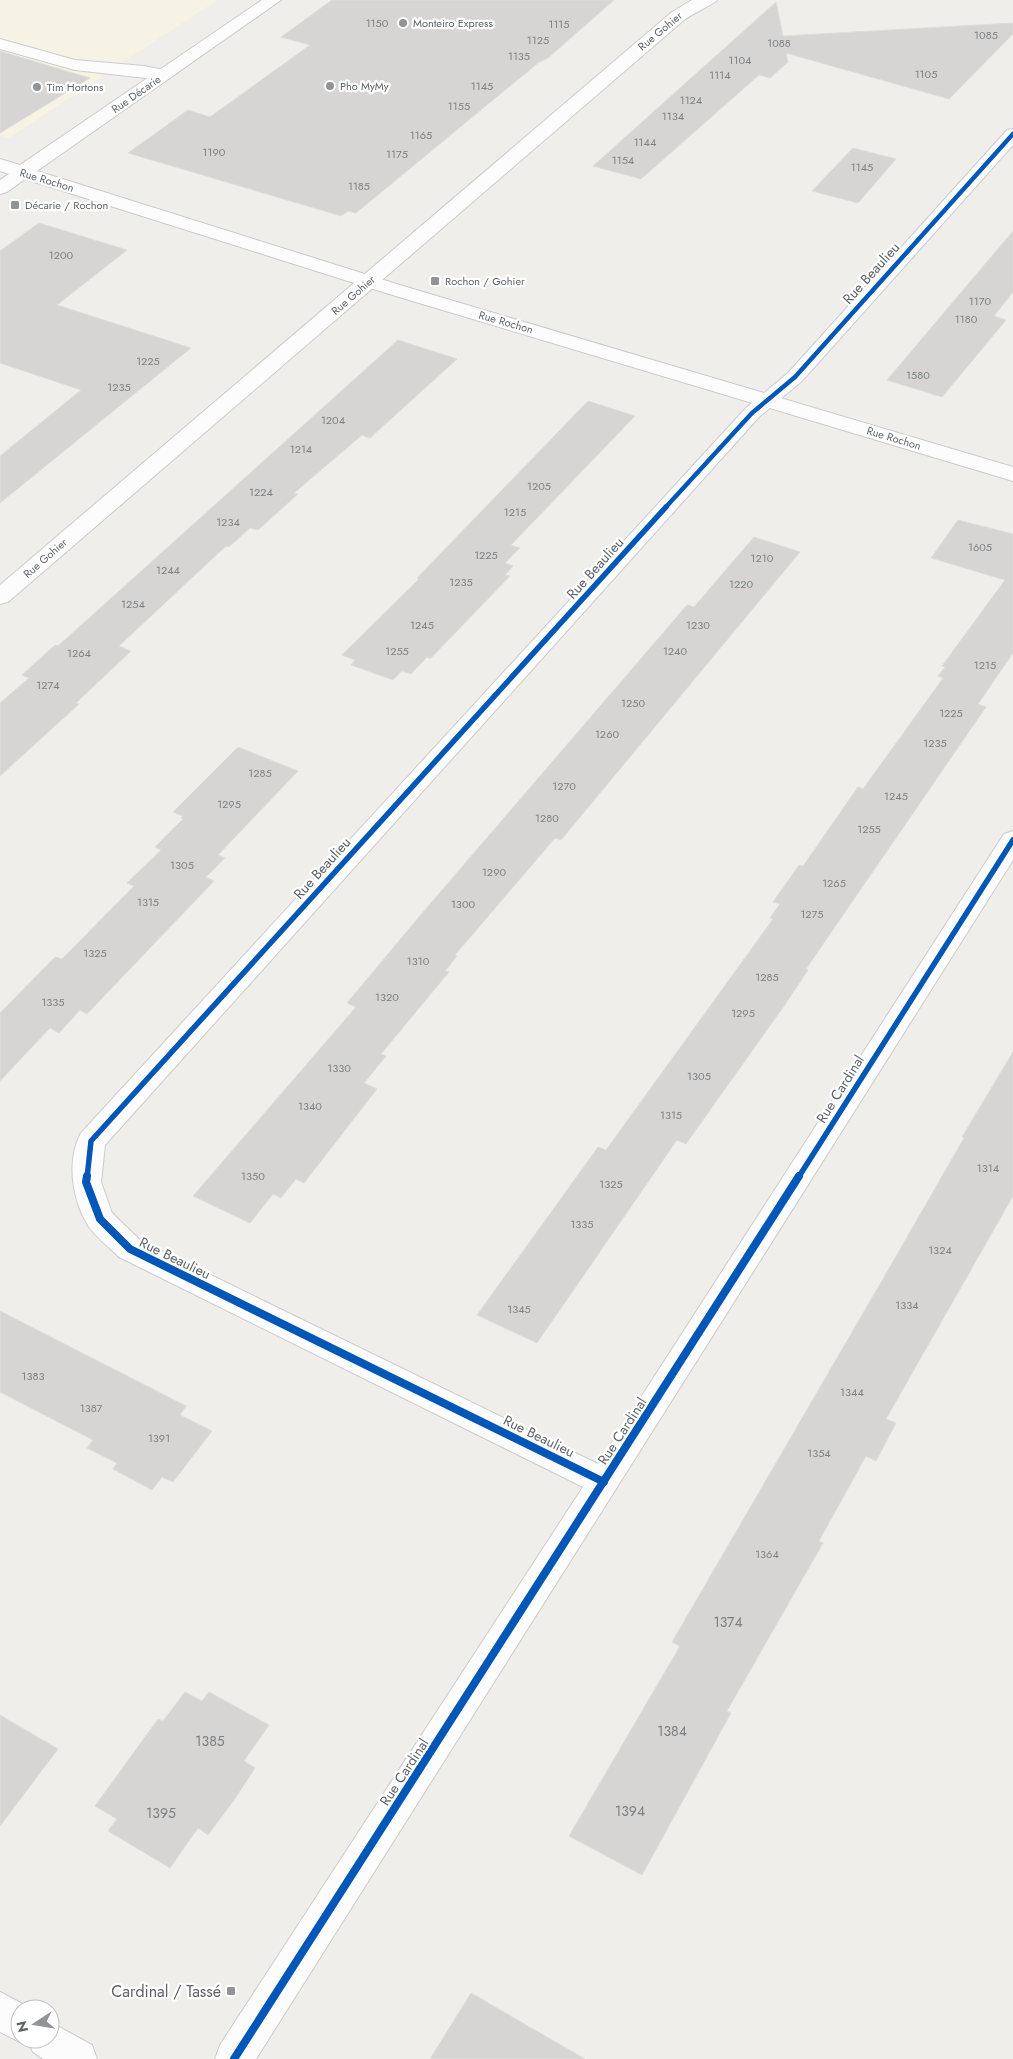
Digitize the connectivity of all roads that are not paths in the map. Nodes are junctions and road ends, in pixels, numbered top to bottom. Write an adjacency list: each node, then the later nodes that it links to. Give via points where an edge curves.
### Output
1 (273, 0): 4 (street, Rue Décarie)
2 (702, 2): 9 (street, Rue Gohier, via 678,16)
3 (0, 44): 4 (street, via 71,64 135,69)
4 (163, 75): 7 (street, Rue Décarie)
5 (1013, 134): 10 (street, Rue Beaulieu, via 795,377)
6 (0, 165): 7 (street, Rue Rochon)
7 (22, 172): 8 (street, Rue Décarie); 9 (street, Rue Rochon)
8 (0, 188)
9 (368, 281): 10 (street, Rue Rochon); 12 (street, Rue Gohier)
10 (768, 400): 11 (street, Rue Rochon); 14 (street, Rue Beaulieu, via 752,413 91,1141 86,1182 100,1218 130,1250)
11 (1013, 474)
12 (0, 597)
13 (1013, 840): 14 (street, Rue Cardinal)
14 (604, 1482): 17 (street, Rue Cardinal)
15 (60, 2048): 16 (street)
16 (78, 2059)
17 (234, 2059)

